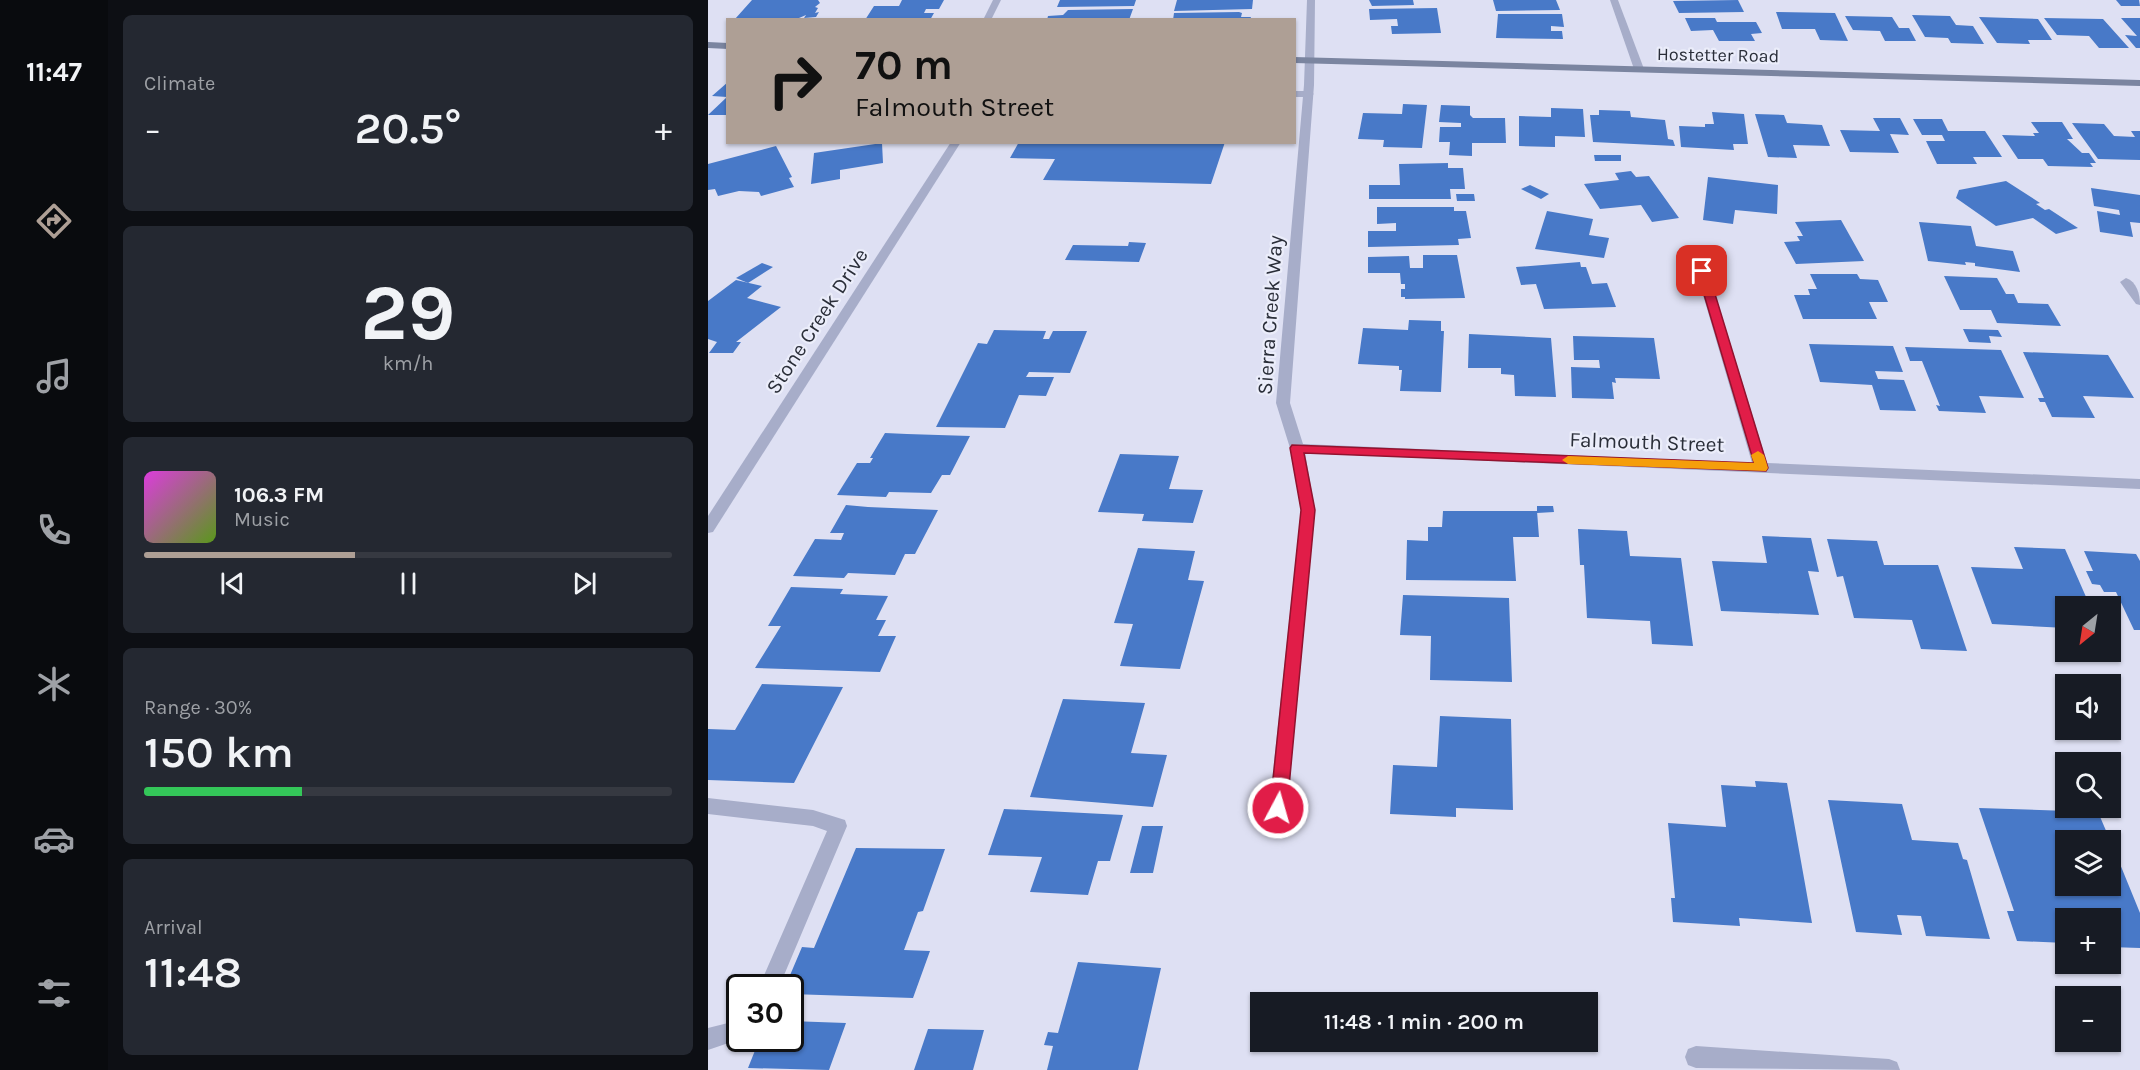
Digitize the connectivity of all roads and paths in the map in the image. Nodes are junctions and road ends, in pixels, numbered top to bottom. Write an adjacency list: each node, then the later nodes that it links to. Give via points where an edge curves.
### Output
1 (997, 0): 4 (street)
2 (1311, 0): 8 (street, Sierra Creek Way)
3 (1614, 0): 9 (street)
4 (988, 18)
5 (708, 45): 6 (main road)
6 (726, 46)
7 (1296, 60): 8 (main road, Hostetter Road)
8 (1311, 60): 9 (main road, Hostetter Road); 11 (street, Sierra Creek Way)
9 (1639, 69): 10 (main road, Hostetter Road)
10 (2140, 82)
11 (1302, 94): 16 (street, Sierra Creek Way, via 1283,403)
12 (955, 144): 19 (street, Stone Creek Drive)
13 (1702, 271): 17 (street)
14 (2126, 282): 15 (street)
15 (2140, 301)
16 (1297, 448): 17 (street, Falmouth Street); 21 (street, Sierra Creek Way, via 1308,510)
17 (1761, 468): 18 (street, Falmouth Street)
18 (2140, 484)
19 (710, 523)
20 (708, 806): 22 (street, via 813,818 838,826)
21 (1278, 808)
22 (775, 974)
23 (726, 1034): 24 (street)
24 (708, 1039)
25 (1696, 1057): 26 (street)
26 (1889, 1070)

